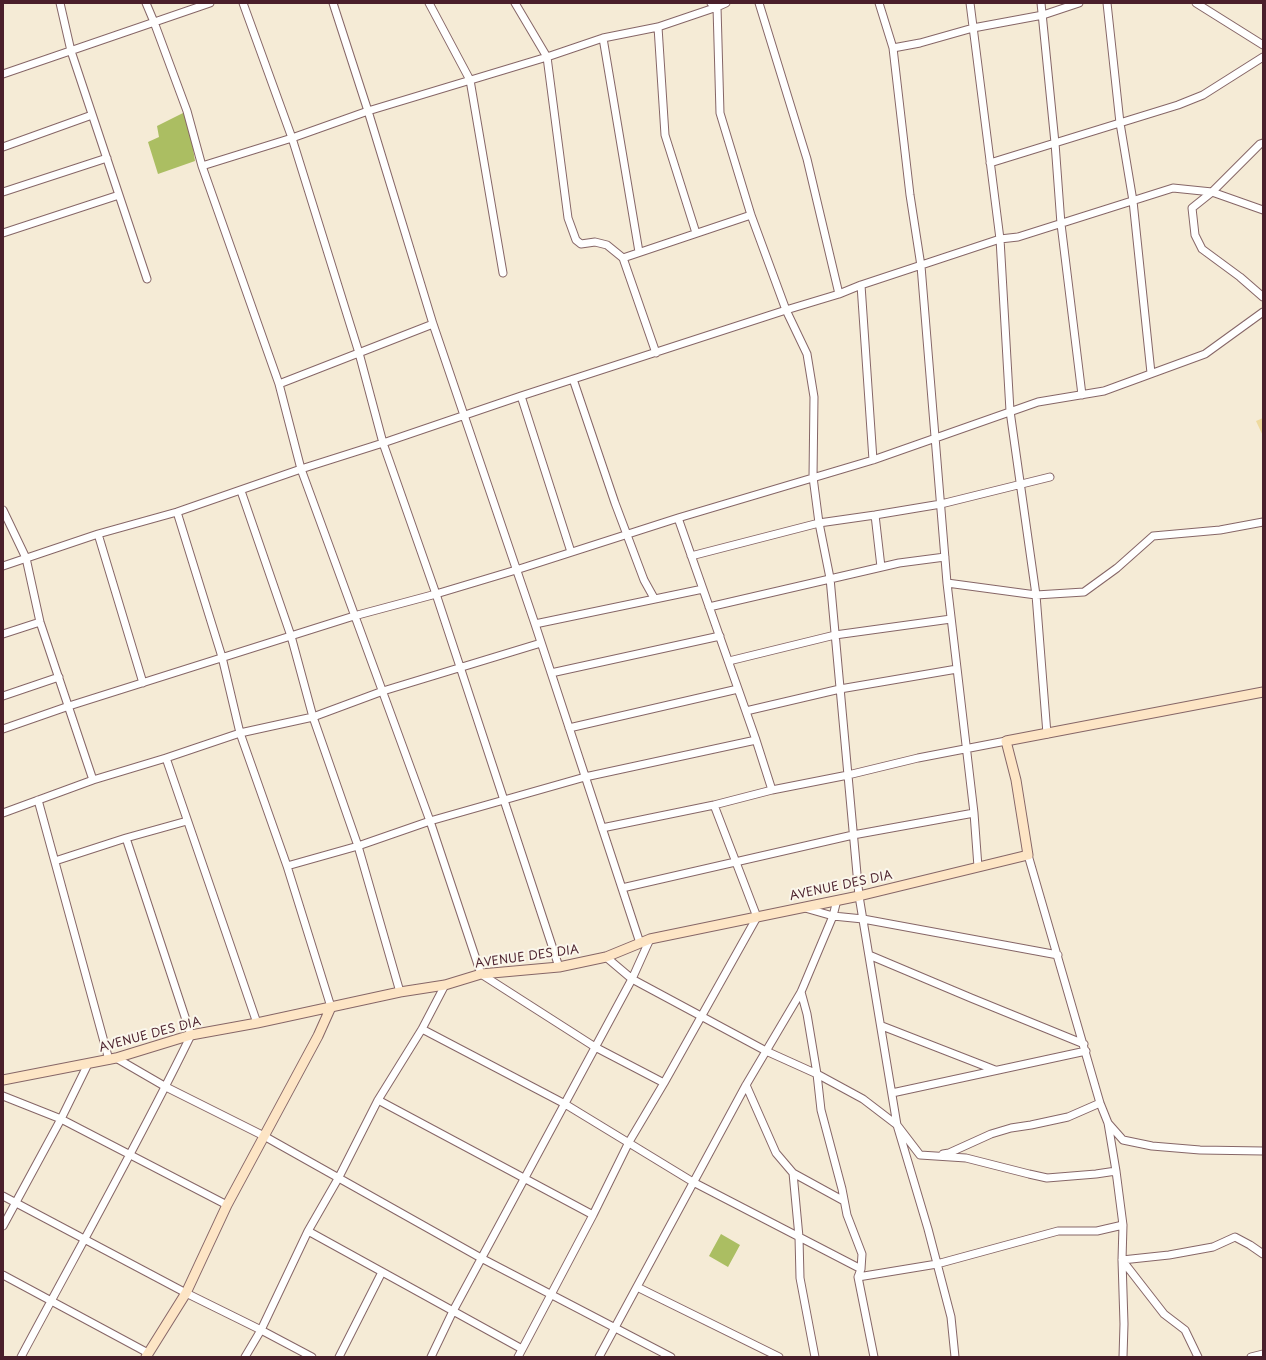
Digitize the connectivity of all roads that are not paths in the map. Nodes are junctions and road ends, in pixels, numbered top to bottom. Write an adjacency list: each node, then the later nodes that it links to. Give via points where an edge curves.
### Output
1 (60, 3): 24 (street)
2 (146, 3): 18 (street)
3 (210, 3): 18 (street)
4 (243, 3): 32 (street)
5 (333, 3): 29 (street)
6 (429, 3): 28 (street)
7 (515, 3): 25 (street)
8 (726, 3): 16 (street)
9 (759, 3): 55 (street, via 807,159)
10 (879, 3): 23 (street)
11 (970, 3): 20 (street)
12 (1041, 3): 17 (street)
13 (1079, 3): 17 (street)
14 (1107, 3): 31 (street)
15 (1196, 3): 22 (street)
16 (714, 5): 19 (street); 44 (street, via 720,113)
17 (1043, 15): 20 (street); 33 (street)
18 (154, 22): 24 (street); 38 (street, via 187,111)
19 (658, 27): 21 (street); 46 (street, via 666,135)
20 (973, 28): 23 (street); 37 (street)
21 (603, 38): 25 (street); 49 (street)
22 (1263, 45)
23 (893, 48): 51 (street)
24 (71, 51): 27 (street); 30 (street)
25 (547, 57): 28 (street); 50 (street, via 568,218 576,240 581,244 595,242 607,245)
26 (1263, 57): 31 (street, via 1203,95)
27 (3, 74)
28 (470, 80): 29 (street); 52 (street)
29 (368, 111): 32 (street); 59 (street)
30 (92, 115): 35 (street); 36 (street)
31 (1120, 123): 33 (street); 42 (street)
32 (292, 138): 38 (street); 61 (street)
33 (1055, 143): 37 (street); 45 (street)
34 (1263, 143): 40 (street)
35 (3, 147)
36 (107, 158): 39 (street); 41 (street)
37 (990, 163): 48 (street)
38 (202, 166): 64 (street)
39 (3, 192)
40 (1212, 192): 42 (street, via 1173,188); 43 (street); 56 (street, via 1192,208 1195,235 1202,249)
41 (119, 195): 47 (street); 53 (street)
42 (1133, 201): 45 (street); 62 (street)
43 (1263, 210)
44 (751, 216): 46 (street); 57 (street)
45 (1061, 224): 48 (street, via 1018,237); 65 (street)
46 (696, 233): 49 (street)
47 (3, 234)
48 (1000, 239): 51 (street); 67 (street)
49 (639, 252): 50 (street)
50 (623, 258): 60 (street)
51 (920, 266): 54 (street); 69 (street)
52 (503, 273)
53 (147, 279)
54 (861, 285): 55 (street); 71 (street)
55 (839, 294): 57 (street)
56 (1263, 297)
57 (786, 310): 60 (street); 73 (street, via 807,354 814,398)
58 (1263, 312): 62 (street, via 1204,354)
59 (433, 324): 61 (street); 68 (street)
60 (656, 353): 63 (street)
61 (359, 354): 64 (street); 70 (street)
62 (1151, 373): 65 (street, via 1104,391)
63 (573, 379): 66 (street); 85 (street)
64 (279, 384): 72 (street)
65 (1082, 395): 67 (street, via 1038,402)
66 (521, 396): 68 (street); 86 (street)
67 (1010, 411): 69 (street); 75 (street)
68 (465, 416): 70 (street); 92 (street)
69 (936, 439): 71 (street); 77 (street)
70 (383, 443): 72 (street); 96 (street)
71 (873, 460): 73 (street)
72 (301, 469): 76 (street); 100 (street)
73 (813, 477): 81 (street); 83 (street)
74 (1050, 477): 75 (street)
75 (1021, 484): 77 (street); 97 (street)
76 (241, 491): 79 (street); 106 (street)
77 (941, 504): 80 (street); 88 (street)
78 (3, 510): 89 (street)
79 (177, 512): 84 (street); 109 (street)
80 (875, 515): 83 (street); 91 (street)
81 (678, 518): 85 (street); 87 (street)
82 (1263, 522): 97 (street, via 1220,530 1153,536 1117,568 1084,592)
83 (819, 523): 87 (street); 93 (street)
84 (98, 534): 89 (street); 115 (street)
85 (627, 535): 86 (street); 98 (street, via 644,580)
86 (571, 552): 92 (street)
87 (691, 556): 95 (street)
88 (945, 557): 91 (street); 94 (street)
89 (26, 558): 90 (street); 102 (street)
90 (3, 566)
91 (882, 567): 93 (street)
92 (516, 570): 96 (street); 103 (street)
93 (830, 578): 99 (street); 105 (street)
94 (947, 583): 97 (street); 101 (street)
95 (703, 589): 98 (street); 99 (street)
96 (436, 594): 100 (street); 111 (street)
97 (1036, 595): 127 (street)
98 (654, 598): 103 (street)
99 (709, 607): 107 (street)
100 (354, 616): 106 (street); 118 (street)
101 (951, 619): 105 (street); 112 (street)
102 (40, 622): 104 (street); 114 (street)
103 (535, 624): 108 (street)
104 (3, 634)
105 (835, 635): 110 (street); 117 (street)
106 (291, 636): 109 (street); 123 (street)
107 (720, 636): 110 (street); 113 (street)
108 (541, 642): 111 (street); 113 (street)
109 (222, 657): 115 (street); 126 (street)
110 (728, 661): 116 (street)
111 (461, 668): 118 (street); 137 (street)
112 (956, 669): 117 (street); 130 (street)
113 (551, 673): 124 (street)
114 (59, 677): 120 (street); 121 (street)
115 (143, 683): 121 (street)
116 (738, 689): 122 (street); 124 (street)
117 (840, 689): 122 (street); 132 (street)
118 (383, 691): 123 (street); 142 (street)
119 (1263, 692): 127 (street)
120 (3, 696)
121 (69, 706): 125 (street); 134 (street)
122 (746, 711): 128 (street)
123 (313, 717): 126 (street); 146 (street)
124 (569, 728): 133 (street)
125 (3, 729)
126 (240, 733): 131 (street); 150 (street)
127 (1047, 734): 129 (street)
128 (756, 740): 133 (street); 135 (street)
129 (1006, 741): 130 (street); 147 (street, via 1016,780)
130 (966, 748): 132 (street); 140 (street)
131 (166, 758): 134 (street); 141 (street)
132 (848, 775): 135 (street); 144 (street)
133 (585, 777): 137 (street); 143 (street)
134 (94, 780): 136 (street)
135 (772, 790): 138 (street)
136 (38, 800): 139 (street); 148 (street)
137 (505, 801): 142 (street); 164 (street)
138 (714, 805): 143 (street); 149 (street)
139 (3, 813)
140 (974, 813): 144 (street); 151 (street)
141 (187, 821): 145 (street); 172 (street)
142 (430, 821): 146 (street); 165 (street)
143 (602, 828): 152 (street)
144 (853, 835): 149 (street); 153 (street)
145 (126, 838): 148 (street); 175 (street)
146 (358, 846): 150 (street); 168 (street)
147 (1028, 855): 151 (street, AVENUE DES DIA); 162 (street)
148 (55, 861): 179 (street)
149 (736, 861): 152 (street); 157 (street)
150 (287, 866): 170 (street)
151 (978, 867): 153 (street, AVENUE DES DIA)
152 (622, 888): 160 (street)
153 (859, 896): 154 (street, AVENUE DES DIA); 158 (street)
154 (837, 900): 155 (street, AVENUE DES DIA); 156 (street)
155 (803, 907): 156 (street); 157 (street, AVENUE DES DIA)
156 (833, 916): 158 (street); 169 (street)
157 (757, 917): 159 (street, AVENUE DES DIA); 171 (street)
158 (863, 919): 161 (street); 162 (street)
159 (650, 939): 160 (street, AVENUE DES DIA); 166 (street)
160 (640, 943): 163 (street, AVENUE DES DIA)
161 (869, 955): 173 (street); 177 (street)
162 (1058, 955): 177 (street)
163 (606, 957): 164 (street, AVENUE DES DIA); 166 (street)
164 (560, 967): 165 (street, AVENUE DES DIA)
165 (481, 974): 167 (street, AVENUE DES DIA); 176 (street)
166 (632, 979): 171 (street); 176 (street)
167 (445, 985): 168 (street, AVENUE DES DIA); 174 (street)
168 (400, 992): 170 (street, AVENUE DES DIA)
169 (801, 992): 178 (street); 182 (street)
170 (331, 1007): 172 (street, AVENUE DES DIA); 195 (street)
171 (700, 1016): 178 (street); 184 (street)
172 (257, 1023): 175 (street, AVENUE DES DIA)
173 (882, 1026): 181 (street); 187 (street)
174 (422, 1029): 189 (street); 191 (street)
175 (190, 1035): 179 (street, AVENUE DES DIA); 186 (street)
176 (595, 1047): 184 (street); 191 (street)
177 (1085, 1047): 181 (street); 190 (street)
178 (766, 1051): 182 (street); 185 (street)
179 (113, 1059): 180 (street, AVENUE DES DIA); 186 (street)
180 (88, 1064): 183 (street, AVENUE DES DIA); 192 (street)
181 (996, 1070): 187 (street)
182 (817, 1074): 194 (street, via 864,1100); 206 (street, via 821,1110)
183 (3, 1080)
184 (664, 1083): 196 (street)
185 (746, 1085): 201 (street, via 776,1153); 204 (street)
186 (166, 1087): 195 (street); 198 (street)
187 (892, 1093): 194 (street)
188 (3, 1096): 192 (street)
189 (378, 1100): 202 (street); 203 (street)
190 (1100, 1103): 193 (street); 199 (street, via 1068,1117 991,1134 949,1154)
191 (565, 1104): 196 (street); 203 (street)
192 (61, 1119): 198 (street); 207 (street)
193 (1108, 1123): 197 (street, via 1122,1140 1152,1146); 200 (street)
194 (897, 1125): 199 (street); 218 (street)
195 (264, 1136): 202 (street); 208 (street)
196 (629, 1142): 204 (street); 209 (street)
197 (1263, 1151)
198 (130, 1155): 208 (street); 214 (street)
199 (920, 1155): 200 (street, via 966,1158 1047,1178)
200 (1116, 1171): 210 (street)
201 (793, 1173): 206 (street); 213 (street)
202 (339, 1177): 212 (street); 216 (street)
203 (525, 1178): 209 (street); 216 (street)
204 (693, 1182): 213 (street); 223 (street)
205 (3, 1196): 207 (street)
206 (844, 1201): 219 (street, via 862,1254)
207 (16, 1203): 211 (street); 214 (street)
208 (227, 1205): 224 (street)
209 (593, 1215): 225 (street)
210 (1123, 1225): 217 (street); 218 (street, via 1097,1231 1058,1231)
211 (3, 1226)
212 (308, 1231): 220 (street); 229 (street)
213 (799, 1237): 219 (street); 242 (street, via 800,1278)
214 (85, 1240): 224 (street); 226 (street)
215 (1263, 1254): 217 (street, via 1235,1237 1213,1247)
216 (481, 1258): 225 (street); 227 (street)
217 (1122, 1260): 245 (street); 246 (street, via 1164,1314 1185,1330)
218 (937, 1264): 222 (street); 244 (street, via 950,1316)
219 (861, 1269): 222 (street)
220 (382, 1272): 227 (street); 236 (street)
221 (3, 1275): 226 (street)
222 (858, 1277): 243 (street)
223 (637, 1287): 228 (street); 241 (street)
224 (186, 1293): 229 (street); 232 (street)
225 (551, 1295): 228 (street); 230 (street)
226 (51, 1301): 232 (street); 233 (street)
227 (453, 1311): 230 (street); 237 (street)
228 (615, 1328): 239 (street); 240 (street)
229 (261, 1330): 234 (street); 235 (street)
230 (522, 1349): 238 (street)
231 (1263, 1354): 247 (street)
232 (147, 1355)
233 (21, 1357)
234 (245, 1357)
235 (312, 1357)
236 (339, 1357)
237 (431, 1357)
238 (518, 1357)
239 (600, 1357)
240 (670, 1357)
241 (779, 1357)
242 (815, 1357)
243 (874, 1357)
244 (955, 1357)
245 (1123, 1357)
246 (1198, 1357)
247 (1250, 1357)

